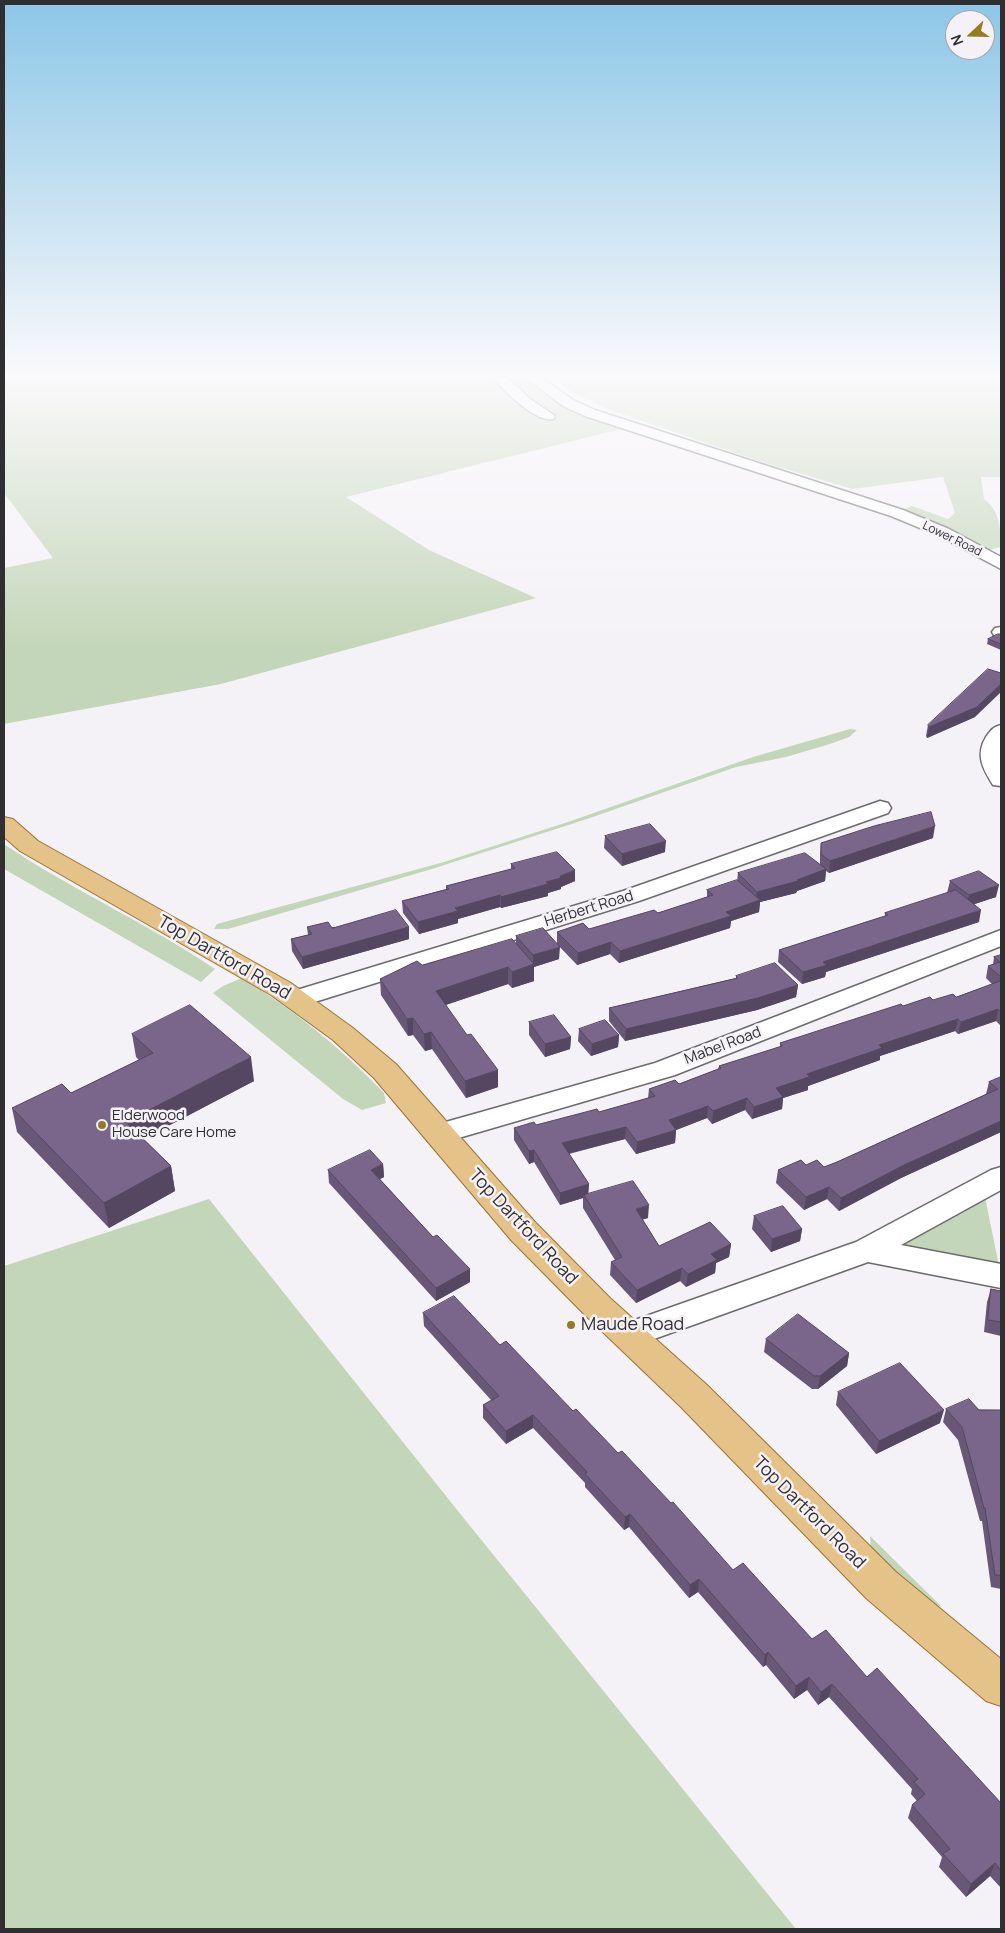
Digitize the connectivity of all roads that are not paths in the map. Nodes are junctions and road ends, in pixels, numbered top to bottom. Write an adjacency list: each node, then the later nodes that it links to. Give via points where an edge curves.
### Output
1 (755, 467): 2 (street, Lower Road, via 897,513 942,532)
2 (1001, 564)
3 (1001, 731): 4 (street, via 991,743 991,766)
4 (1001, 780)
5 (880, 808): 8 (street, Herbert Road, via 631,896)
6 (4, 824): 8 (main road, Top Dartford Road, via 29,846)
7 (1001, 937): 9 (street, Mabel Road, via 665,1069)
8 (296, 999): 9 (main road, Top Dartford Road, via 344,1034 385,1071)
9 (438, 1134): 13 (main road, Top Dartford Road, via 523,1230)
10 (1001, 1177): 11 (street)
11 (867, 1250): 12 (street); 13 (street)
12 (1001, 1276)
13 (629, 1336): 14 (main road, Top Dartford Road, via 701,1403 881,1585)
14 (1001, 1686)

